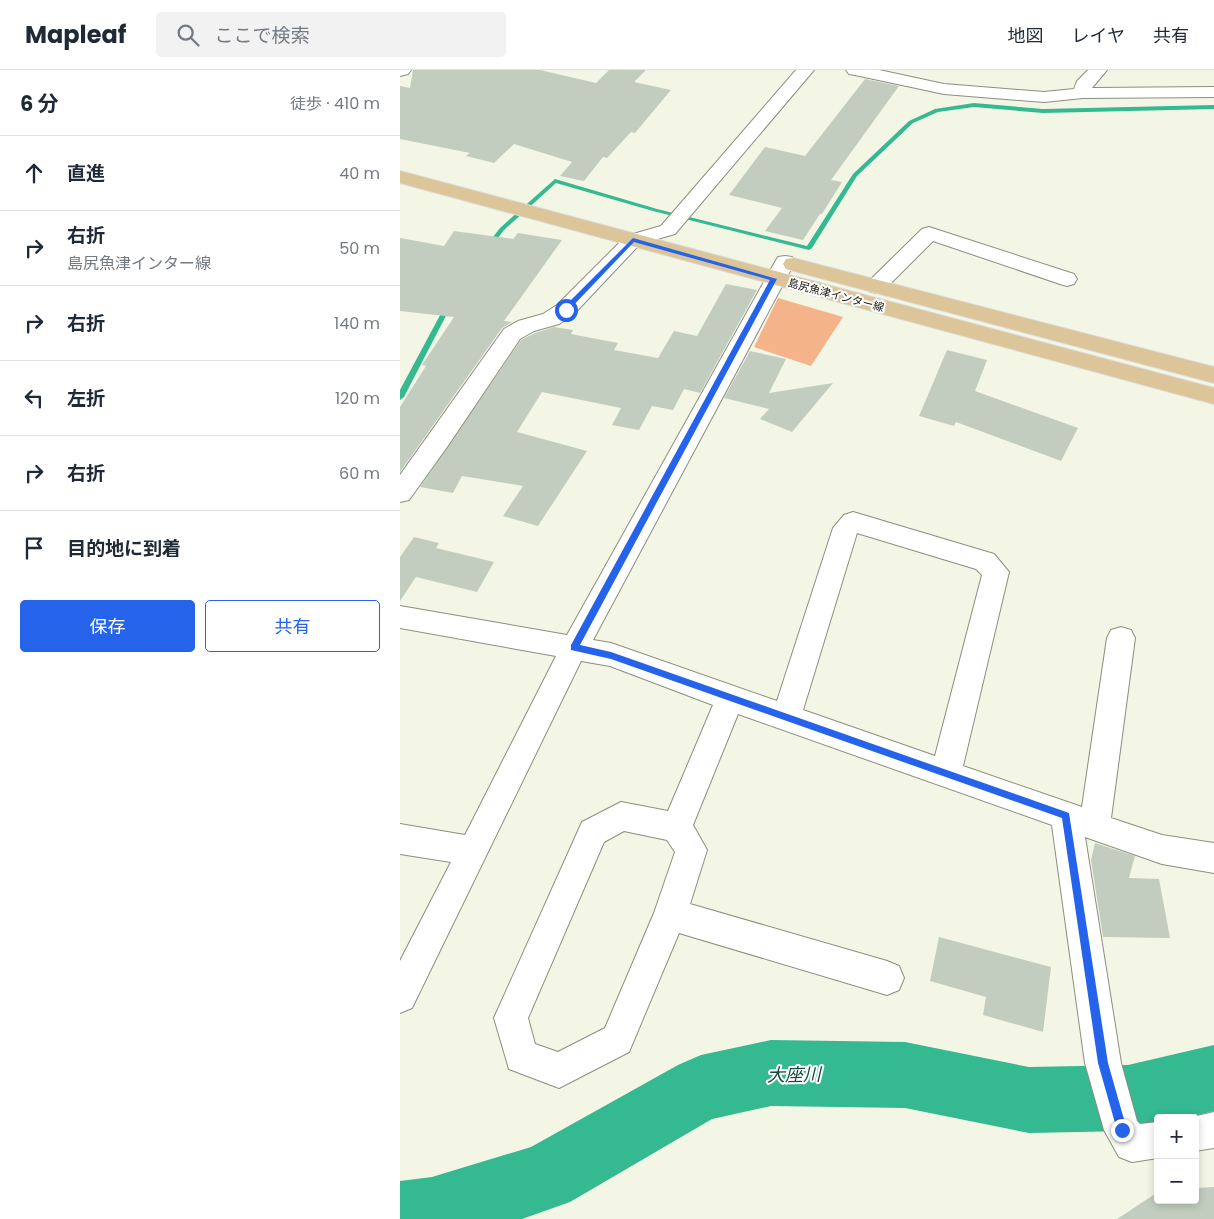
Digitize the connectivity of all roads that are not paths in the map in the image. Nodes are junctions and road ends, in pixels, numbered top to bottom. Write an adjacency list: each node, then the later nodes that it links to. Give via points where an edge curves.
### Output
1 (805, 70): 8 (street)
2 (855, 70): 5 (street, via 944,89 1044,97)
3 (1098, 70): 5 (street, via 1083,85)
4 (1214, 92): 5 (street)
5 (1083, 94)
6 (400, 159): 8 (main road, 島尻魚津インター線)
7 (400, 177): 9 (main road, 島尻魚津インター線)
8 (668, 230): 9 (street); 10 (main road, 島尻魚津インター線)
9 (633, 240): 10 (main road, 島尻魚津インター線); 15 (street, via 566,310 512,334)
10 (779, 270): 12 (main road, 島尻魚津インター線); 14 (main road, 島尻魚津インター線); 18 (street)
11 (1067, 280): 12 (street, via 929,233)
12 (876, 286): 13 (main road, 島尻魚津インター線)
13 (1214, 375)
14 (1214, 396)
15 (400, 493)
16 (400, 617): 18 (street)
17 (1121, 638): 23 (street)
18 (574, 648): 19 (street, via 611,655); 26 (street)
19 (730, 699): 20 (street); 24 (street)
20 (786, 717): 21 (street); 21 (street, via 846,528 853,522 985,561 996,572)
21 (946, 773): 22 (street)
22 (1066, 816): 23 (street); 33 (street, via 1103,1063 1122,1130 1132,1144)
23 (1095, 826): 27 (street, via 1152,847 1193,857)
24 (677, 827): 28 (street, via 691,850); 28 (street, via 620,816 593,832 511,1018 521,1058 559,1070 617,1040)
25 (400, 839): 26 (street)
26 (473, 851): 30 (street)
27 (1214, 858)
28 (670, 914): 29 (street)
29 (887, 978)
30 (400, 996)
31 (1214, 1130): 32 (street)
32 (1199, 1132)
33 (1154, 1141)

